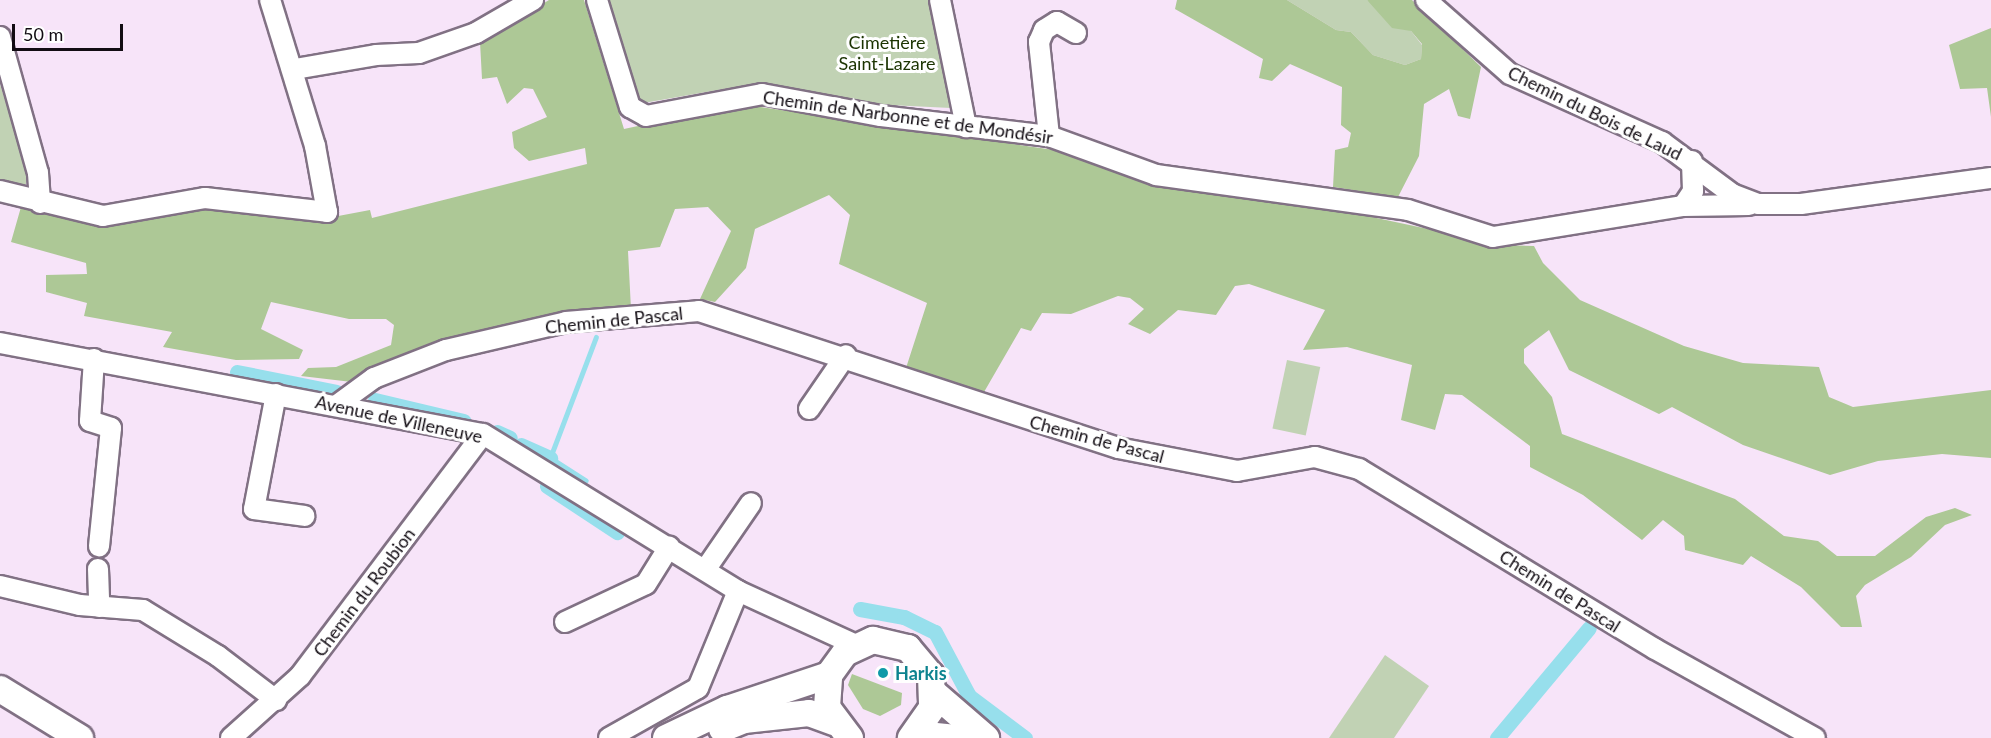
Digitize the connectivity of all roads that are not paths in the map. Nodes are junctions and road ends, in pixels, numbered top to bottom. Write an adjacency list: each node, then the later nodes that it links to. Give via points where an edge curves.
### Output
1 (270, 0): 8 (street)
2 (533, 0): 8 (street, via 476,33 419,54 376,55)
3 (597, 0): 9 (street, Chemin de Narbonne et de Mondésir, via 637,114 762,94)
4 (940, 0): 9 (street)
5 (1426, 0): 11 (street, Chemin du Bois de Laud, via 1510,74 1662,142)
6 (1076, 33): 10 (street, via 1057,22 1044,30 1039,42)
7 (0, 37): 14 (street, via 38,173)
8 (295, 69): 14 (street, via 327,212 205,198 103,216)
9 (966, 127): 10 (street, Chemin de Narbonne et de Mondésir)
10 (1049, 136): 16 (street, Chemin de Narbonne et de Mondésir, via 1156,175 1408,210 1493,237)
11 (1692, 161): 15 (street, Chemin du Bois de Laud, via 1732,194); 16 (street, via 1693,191)
12 (1991, 178): 15 (street, Chemin du Bois de Laud, via 1801,204)
13 (0, 191): 14 (street)
14 (40, 203)
15 (1758, 204): 16 (street, Chemin de Narbonne et de Mondésir)
16 (1683, 206)
17 (0, 343): 19 (street, Avenue de Villeneuve)
18 (846, 355): 21 (street, Chemin de Pascal, via 699,311 566,322 446,350 374,378); 22 (street); 48 (street, Chemin de Pascal, via 989,410 1118,448 1237,471 1315,457 1359,469 1655,649)
19 (94, 358): 20 (street, Avenue de Villeneuve); 26 (street, via 90,421 111,428)
20 (276, 394): 21 (street, Avenue de Villeneuve); 25 (street, via 254,509)
21 (338, 405): 23 (street, Avenue de Villeneuve)
22 (809, 409)
23 (483, 434): 27 (street, Avenue de Villeneuve); 38 (street, Chemin du Roubion, via 334,634)
24 (751, 503): 29 (street)
25 (305, 516)
26 (99, 546)
27 (669, 547): 29 (street, Avenue de Villeneuve); 33 (street, via 646,584)
28 (98, 568): 32 (street)
29 (705, 570): 31 (street, Avenue de Villeneuve)
30 (0, 586): 32 (street)
31 (738, 591): 34 (street, Avenue de Villeneuve); 43 (street, via 698,688)
32 (99, 606): 38 (street, via 142,610 218,656)
33 (564, 622)
34 (856, 645): 35 (main road); 37 (main road, via 873,640 908,648 931,675)
35 (829, 675): 39 (main road, via 827,707); 44 (main road, via 727,709)
36 (0, 689): 41 (main road)
37 (934, 693): 40 (main road, via 926,722); 47 (main road)
38 (276, 700): 42 (street, Chemin du Roubion)
39 (841, 732): 45 (main road, via 809,713 744,720)
40 (914, 736): 46 (main road)
41 (80, 738)
42 (231, 738)
43 (609, 738)
44 (666, 738)
45 (699, 738)
46 (956, 738)
47 (986, 738)
48 (1815, 738)

